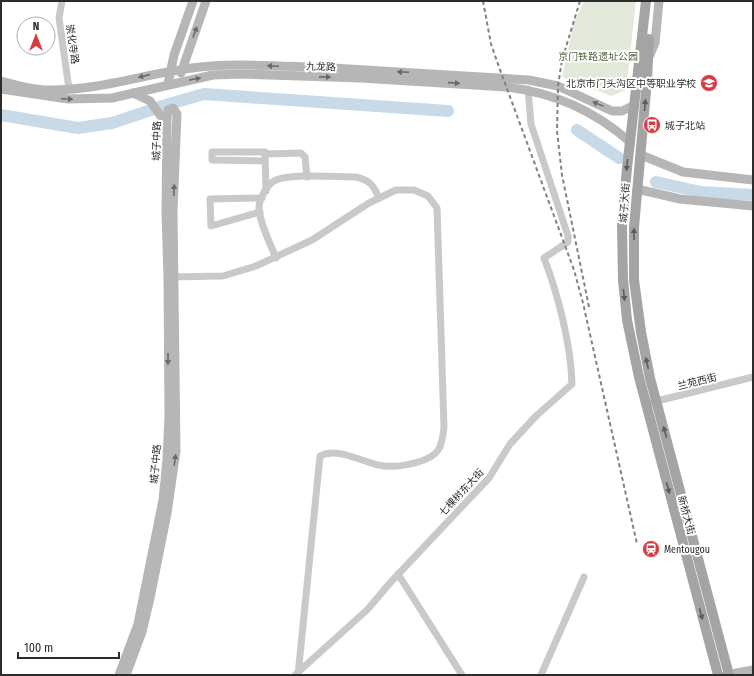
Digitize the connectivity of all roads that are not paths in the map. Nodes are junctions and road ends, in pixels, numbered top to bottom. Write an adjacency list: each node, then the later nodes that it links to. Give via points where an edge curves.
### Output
1 (62, 1): 15 (street, 崇化寺路, via 59,18)
2 (193, 1): 10 (street)
3 (206, 1): 9 (street, one-way to 3)
4 (641, 1): 8 (street, via 637,45)
5 (646, 1): 8 (main road, 城子大街)
6 (653, 1): 8 (main road, 城子大街)
7 (660, 1): 8 (street, via 655,43)
8 (644, 58): 18 (main road, 城子大街); 21 (main road, 城子大街, one-way to 8)
9 (181, 69): 10 (street, 九龙路); 12 (street); 18 (street, 九龙路, one-way to 9, via 622,111 612,111 558,86 529,80 267,65)
10 (170, 70): 13 (street); 15 (street, 九龙路, one-way to 15, via 114,83)
11 (1, 81): 15 (street, 九龙路, via 47,90)
12 (179, 82): 13 (street, 九龙路); 16 (street, 九龙路, one-way to 16, via 213,75 243,74 361,78)
13 (168, 84): 17 (street, 九龙路)
14 (1, 89): 17 (street, 九龙路, one-way to 17, via 68,99 112,98)
15 (70, 89)
16 (528, 89): 20 (street, 九龙路, via 557,98 582,110 611,126); 37 (street, 七棵树东大街, via 531,124 568,236 568,242 544,258 551,276 571,360 572,384 536,416 510,444 489,478)
17 (133, 93): 19 (street, via 150,101)
18 (635, 105): 20 (main road, 城子大街)
19 (166, 125): 34 (street, 城子中路, via 166,212); 34 (street, 城子中路, one-way to 19, via 177,114 173,108 168,110)
20 (630, 142): 36 (main road, 城子大街, one-way to 36, via 622,226 623,280 627,320 639,377)
21 (641, 156): 26 (street, via 684,172); 27 (main road, 城子大街)
22 (265, 157): 22 (street, via 212,152 212,160); 23 (street); 25 (street, via 301,153 305,157)
23 (266, 176): 24 (street); 28 (street)
24 (291, 177): 25 (street); 28 (street, via 276,180)
25 (307, 177): 30 (street, via 366,179 373,185)
26 (753, 180)
27 (637, 189): 31 (street, via 680,199); 36 (main road, 城子大街, one-way to 27, via 634,280)
28 (266, 191): 29 (street)
29 (262, 198): 32 (street); 32 (street, via 210,199 211,226)
30 (380, 198): 33 (street, via 312,240); 40 (street, via 396,190 414,190 428,196 437,208 444,427 442,444 431,458 409,465 385,466 339,453 327,452 320,456)
31 (753, 206)
32 (260, 212): 33 (street)
33 (276, 258): 34 (street, via 223,276)
34 (172, 277): 41 (street, 城子中路, one-way to 41, via 169,416 163,500 138,624); 42 (street, 城子中路, one-way to 34, via 142,632 150,598 176,451)
35 (753, 377): 36 (street, 兰苑西街)
36 (651, 402): 45 (main road, 新桥大街, one-way to 45); 46 (main road, 新桥大街, one-way to 36)
37 (398, 574): 40 (street, 七棵树东大街, via 368,610); 43 (street)
38 (584, 577): 44 (street)
39 (753, 670): 46 (street)
40 (297, 674)
41 (119, 675)
42 (126, 675)
43 (462, 675)
44 (541, 675)
45 (718, 675)
46 (728, 675)

